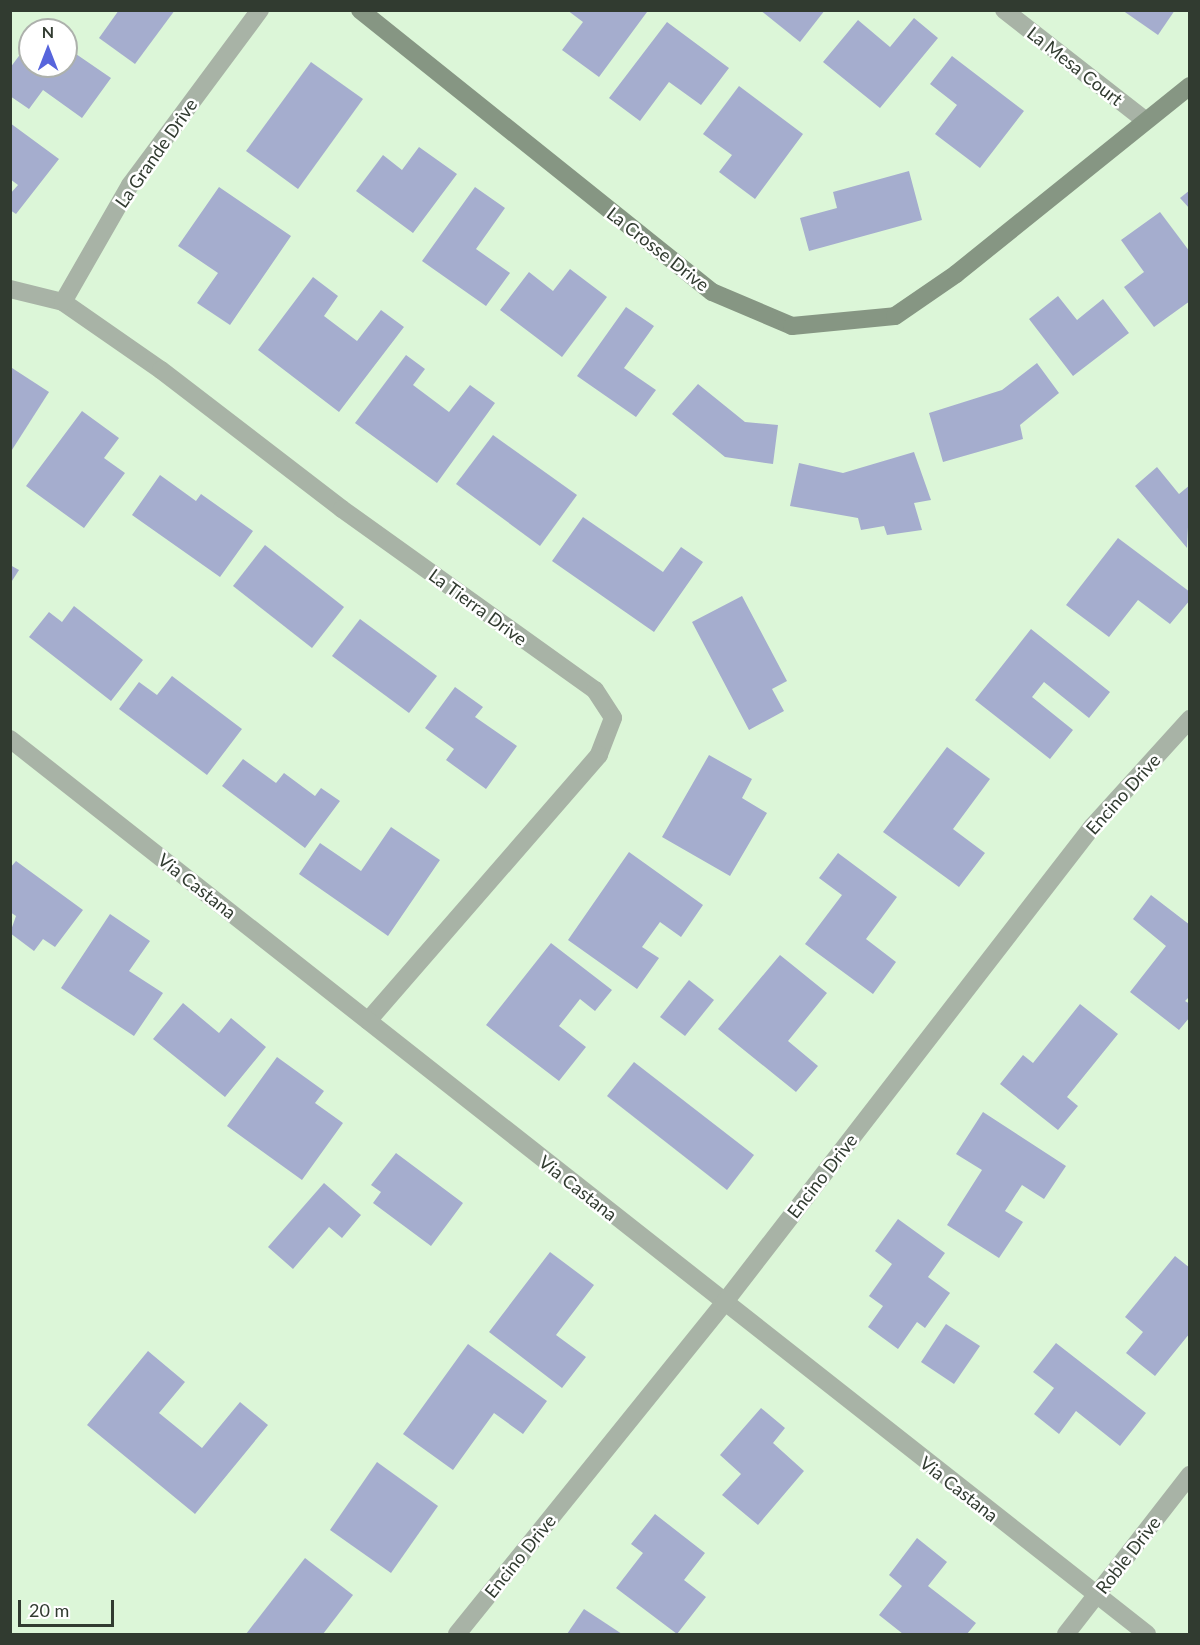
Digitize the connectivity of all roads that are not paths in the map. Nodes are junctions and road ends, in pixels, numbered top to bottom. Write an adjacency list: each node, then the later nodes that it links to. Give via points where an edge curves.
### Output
1 (260, 10): 7 (street, La Grande Drive, via 130,185)
2 (360, 10): 5 (street, La Crosse Drive, via 712,292 792,326 895,315 956,274)
3 (1004, 10): 5 (street, La Mesa Court)
4 (1190, 86): 5 (street, La Crosse Drive)
5 (1146, 121)
6 (10, 289): 7 (street, La Tierra Drive)
7 (63, 302): 10 (street, La Tierra Drive, via 595,690 613,718 599,755)
8 (1190, 719): 11 (street, Encino Drive, via 1092,827)
9 (10, 739): 10 (street, Via Castana)
10 (368, 1021): 11 (street, Via Castana)
11 (724, 1303): 13 (street, Via Castana); 14 (street, Encino Drive)
12 (1190, 1475): 13 (street, Roble Drive)
13 (1096, 1597): 15 (street, Roble Drive); 16 (street, Via Castana)
14 (457, 1635)
15 (1066, 1635)
16 (1147, 1635)

